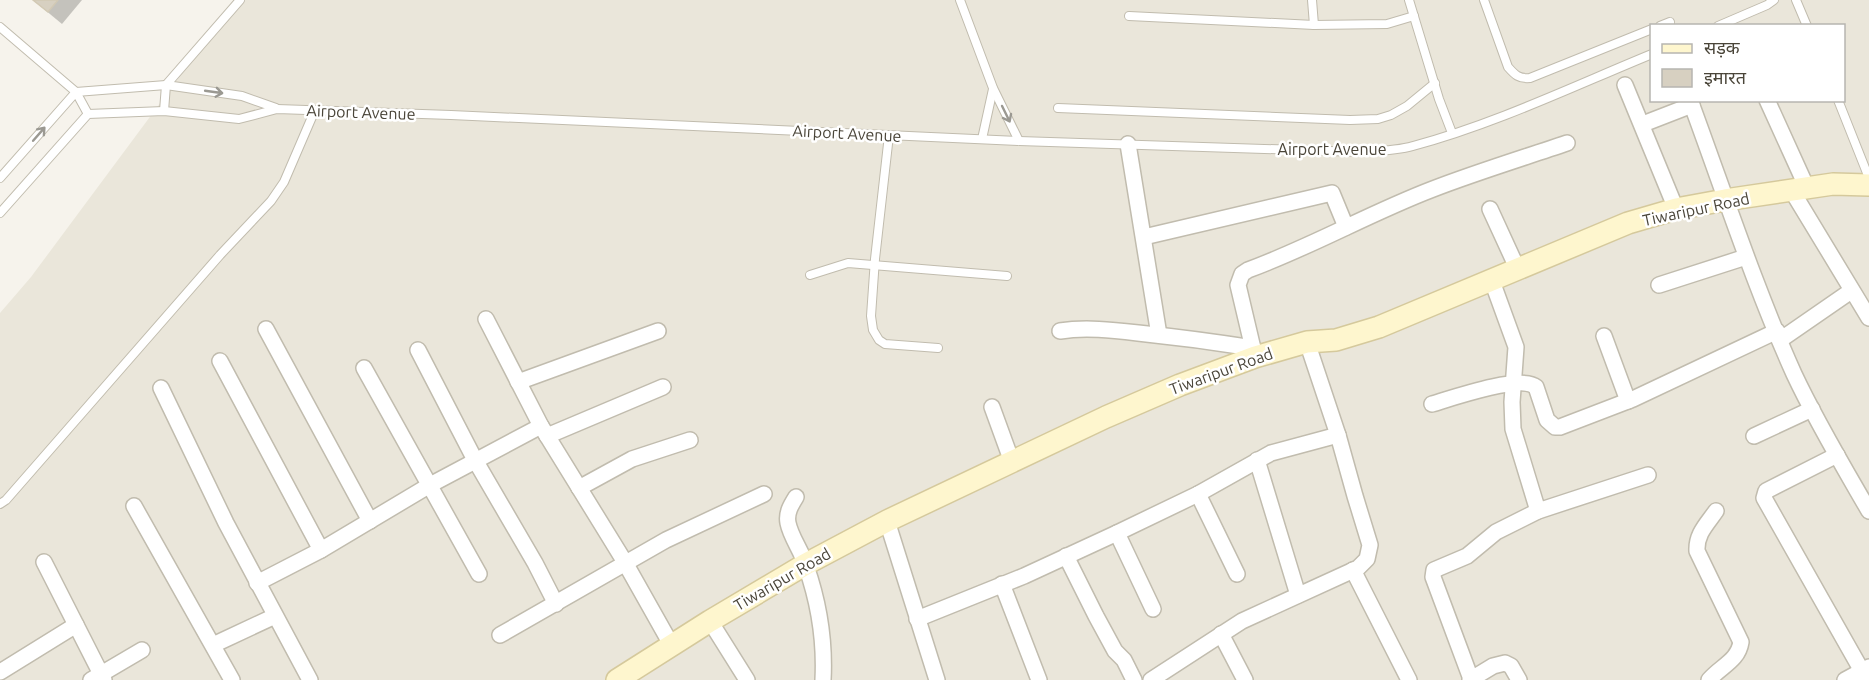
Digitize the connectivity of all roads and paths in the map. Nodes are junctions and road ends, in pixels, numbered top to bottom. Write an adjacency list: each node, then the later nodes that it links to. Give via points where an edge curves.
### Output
1 (240, 0): 19 (lane)
2 (960, 0): 21 (lane)
3 (1312, 0): 14 (lane)
4 (1409, 0): 9 (lane)
5 (1484, 0): 16 (lane, via 1508,67 1522,79)
6 (1774, 0): 12 (lane)
7 (1796, 0): 13 (lane)
8 (1129, 16): 14 (lane)
9 (1414, 16): 14 (lane, via 1387,24); 18 (lane)
10 (1670, 22): 11 (lane)
11 (1665, 24)
12 (1723, 24)
13 (1806, 24)
14 (1314, 25)
15 (0, 27): 22 (lane)
16 (1650, 30)
17 (1650, 55): 32 (lane, Airport Avenue)
18 (1435, 83): 26 (lane, via 1407,106 1378,119); 32 (lane)
19 (166, 85): 22 (lane); 27 (lane, one-way to 27, via 242,96); 29 (lane)
20 (1625, 85): 31 (street)
21 (993, 88): 34 (lane); 35 (lane, one-way to 35)
22 (76, 92): 30 (lane); 38 (lane, one-way to 22)
23 (1768, 102): 41 (street)
24 (1839, 102): 39 (lane)
25 (1691, 103): 31 (street); 42 (street)
26 (1058, 108)
27 (277, 109): 28 (lane, Airport Avenue); 29 (lane, Airport Avenue, via 239,119)
28 (315, 110): 33 (lane, Airport Avenue); 92 (lane, via 284,182 270,201)
29 (164, 111): 30 (lane, Airport Avenue)
30 (88, 114): 45 (lane)
31 (1642, 124): 44 (street)
32 (1452, 133): 37 (lane, Airport Avenue, via 1412,146 1359,152)
33 (889, 135): 34 (lane, Airport Avenue); 49 (lane)
34 (982, 139): 35 (lane, Airport Avenue)
35 (1019, 141): 37 (lane, Airport Avenue)
36 (1567, 143): 46 (street, via 1432,189)
37 (1128, 144): 47 (street)
38 (0, 178)
39 (1869, 178)
40 (1869, 185): 41 (street, Tiwaripur Road, via 1833,184)
41 (1799, 190): 42 (street, Tiwaripur Road); 55 (street)
42 (1725, 200): 44 (street, Tiwaripur Road); 48 (street)
43 (1490, 209): 50 (street)
44 (1676, 209): 50 (street, Tiwaripur Road, via 1628,223)
45 (0, 213)
46 (1346, 227): 47 (street, via 1332,193); 67 (street, via 1242,274 1238,285)
47 (1144, 237): 61 (street)
48 (1746, 257): 54 (street); 63 (street)
49 (874, 264): 51 (lane, via 848,263); 52 (lane); 65 (lane, via 871,316 879,340 895,346)
50 (1518, 270): 53 (street, Tiwaripur Road)
51 (810, 275)
52 (1007, 276)
53 (1492, 281): 64 (street, Tiwaripur Road, via 1379,327 1336,340); 71 (street, via 1516,347)
54 (1659, 285)
55 (1851, 291): 56 (street); 63 (street)
56 (1869, 318)
57 (486, 319): 70 (street)
58 (266, 329): 97 (street)
59 (658, 331): 70 (street)
60 (1060, 331): 61 (street)
61 (1159, 335): 67 (street)
62 (1604, 336): 74 (street)
63 (1779, 336): 74 (street); 77 (street)
64 (1307, 342): 67 (street, Tiwaripur Road); 79 (street)
65 (938, 348)
66 (418, 350): 83 (street)
67 (1254, 353): 85 (street, Tiwaripur Road)
68 (220, 361): 100 (street)
69 (364, 368): 87 (street)
70 (518, 382): 78 (street)
71 (1513, 382): 74 (street, via 1528,382 1536,387 1547,420 1555,427); 75 (street); 94 (street, via 1513,429)
72 (663, 387): 78 (street)
73 (161, 388): 108 (street)
74 (1628, 401)
75 (1432, 404)
76 (992, 407): 85 (street)
77 (1812, 409): 80 (street); 82 (street)
78 (544, 431): 83 (street); 88 (street)
79 (1338, 435): 84 (street); 105 (street, via 1370,545 1367,559)
80 (1754, 436)
81 (690, 440): 88 (street, via 632,459)
82 (1837, 455): 96 (street); 123 (street, via 1766,491 1764,498)
83 (475, 460): 87 (street); 111 (street)
84 (1257, 460): 90 (street); 110 (street)
85 (1012, 462): 98 (street, Tiwaripur Road)
86 (1648, 475): 94 (street)
87 (430, 485): 97 (street); 106 (street)
88 (579, 488): 103 (street)
89 (764, 494): 103 (street, via 666,540)
90 (1198, 494): 99 (street); 107 (street)
91 (796, 497): 104 (street, via 789,508 788,524)
92 (0, 504)
93 (134, 506): 119 (street)
94 (1538, 511): 136 (street, via 1496,532 1467,556 1433,572)
95 (1716, 511): 138 (street, via 1699,534 1697,551 1741,642 1735,658)
96 (1869, 511)
97 (370, 521): 100 (street)
98 (887, 521): 104 (street, Tiwaripur Road); 114 (street)
99 (1117, 533): 101 (street); 112 (street)
100 (321, 550): 108 (street)
101 (1066, 556): 109 (street); 132 (street)
102 (44, 562): 116 (street)
103 (626, 564): 111 (street); 120 (street)
104 (806, 564): 115 (street, Tiwaripur Road); 129 (street, via 822,630)
105 (1353, 570): 110 (street); 135 (street)
106 (478, 574)
107 (1237, 574)
108 (257, 583): 113 (street)
109 (1002, 584): 114 (street); 131 (street)
110 (1299, 595): 117 (street)
111 (556, 604): 118 (street)
112 (1153, 609)
113 (276, 616): 119 (street); 127 (street)
114 (917, 619): 130 (street)
115 (710, 621): 120 (street, Tiwaripur Road); 128 (street)
116 (76, 625): 122 (street); 125 (street)
117 (1221, 634): 133 (street); 134 (street)
118 (500, 635)
119 (213, 645): 126 (street)
120 (672, 646): 124 (street, Tiwaripur Road)
121 (142, 650): 125 (street)
122 (0, 672)
123 (1866, 672): 139 (street)
124 (629, 677)
125 (99, 678)
126 (232, 680)
127 (310, 680)
128 (747, 680)
129 (823, 680)
130 (937, 680)
131 (1040, 680)
132 (1134, 680)
133 (1152, 680)
134 (1245, 680)
135 (1409, 680)
136 (1470, 680): 137 (street, via 1505,663)
137 (1519, 680)
138 (1709, 680)
139 (1845, 680)

